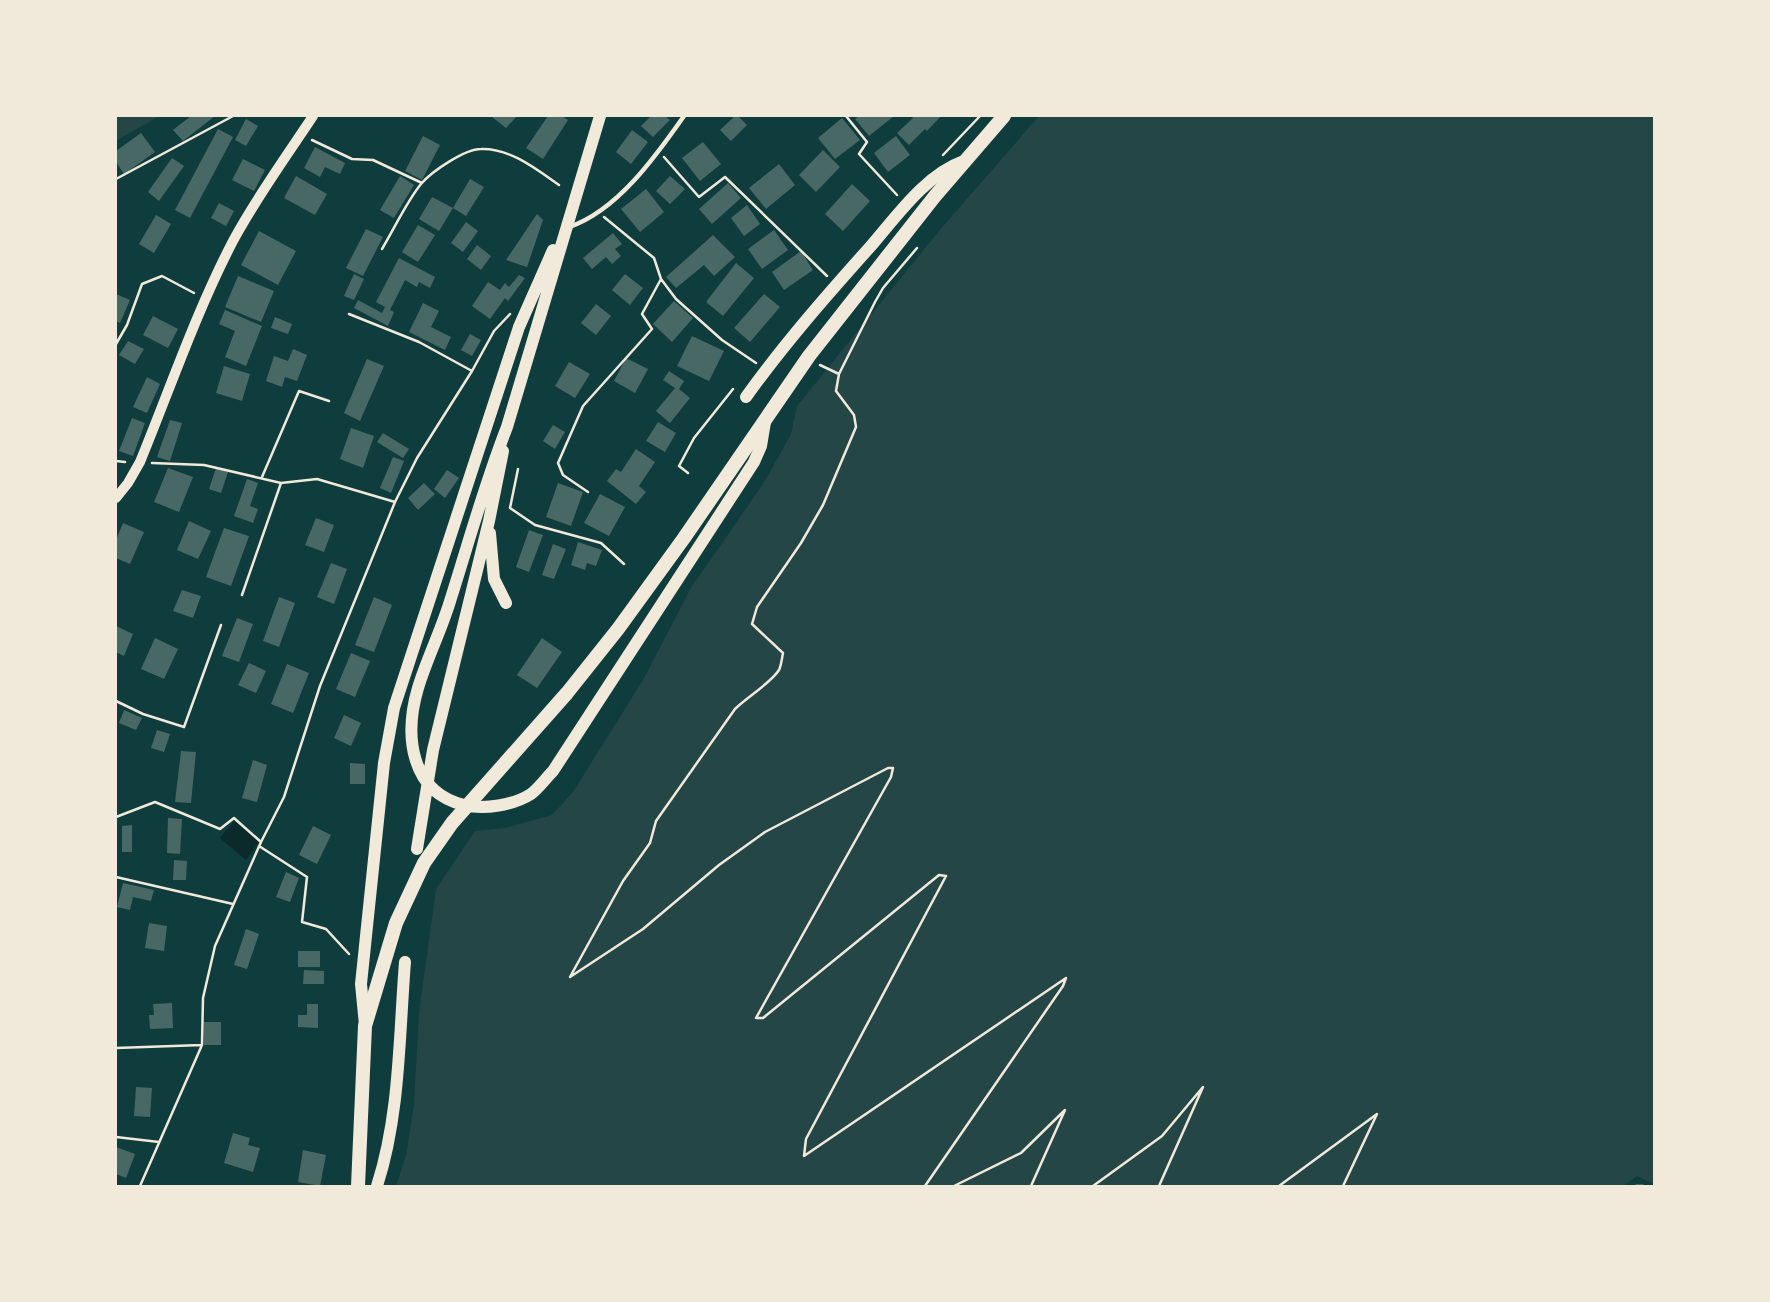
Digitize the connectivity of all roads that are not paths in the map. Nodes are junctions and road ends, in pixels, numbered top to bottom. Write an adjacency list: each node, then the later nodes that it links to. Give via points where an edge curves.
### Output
1 (313, 116): 10 (street, via 246,217 206,300 141,462)
2 (600, 116): 6 (main road)
3 (684, 116): 6 (lane, via 660,151 609,204)
4 (1004, 116): 5 (main road)
5 (964, 160): 7 (main road, via 943,170 890,224); 8 (main road)
6 (565, 229): 9 (main road); 15 (main road, via 519,327 394,708 364,957 361,995)
7 (746, 397)
8 (765, 417): 9 (main road, via 754,462 553,771 531,793 511,803 470,807 448,801 425,782 414,751 412,718 418,688); 15 (main road, via 618,629 452,823 424,863 396,923)
9 (507, 427): 11 (main road)
10 (116, 498)
11 (489, 521): 12 (main road, via 494,579); 13 (main road, via 433,750)
12 (506, 603)
13 (417, 849)
14 (405, 962): 17 (main road, via 393,1115)
15 (365, 1026): 16 (main road)
16 (358, 1186)
17 (377, 1186)

